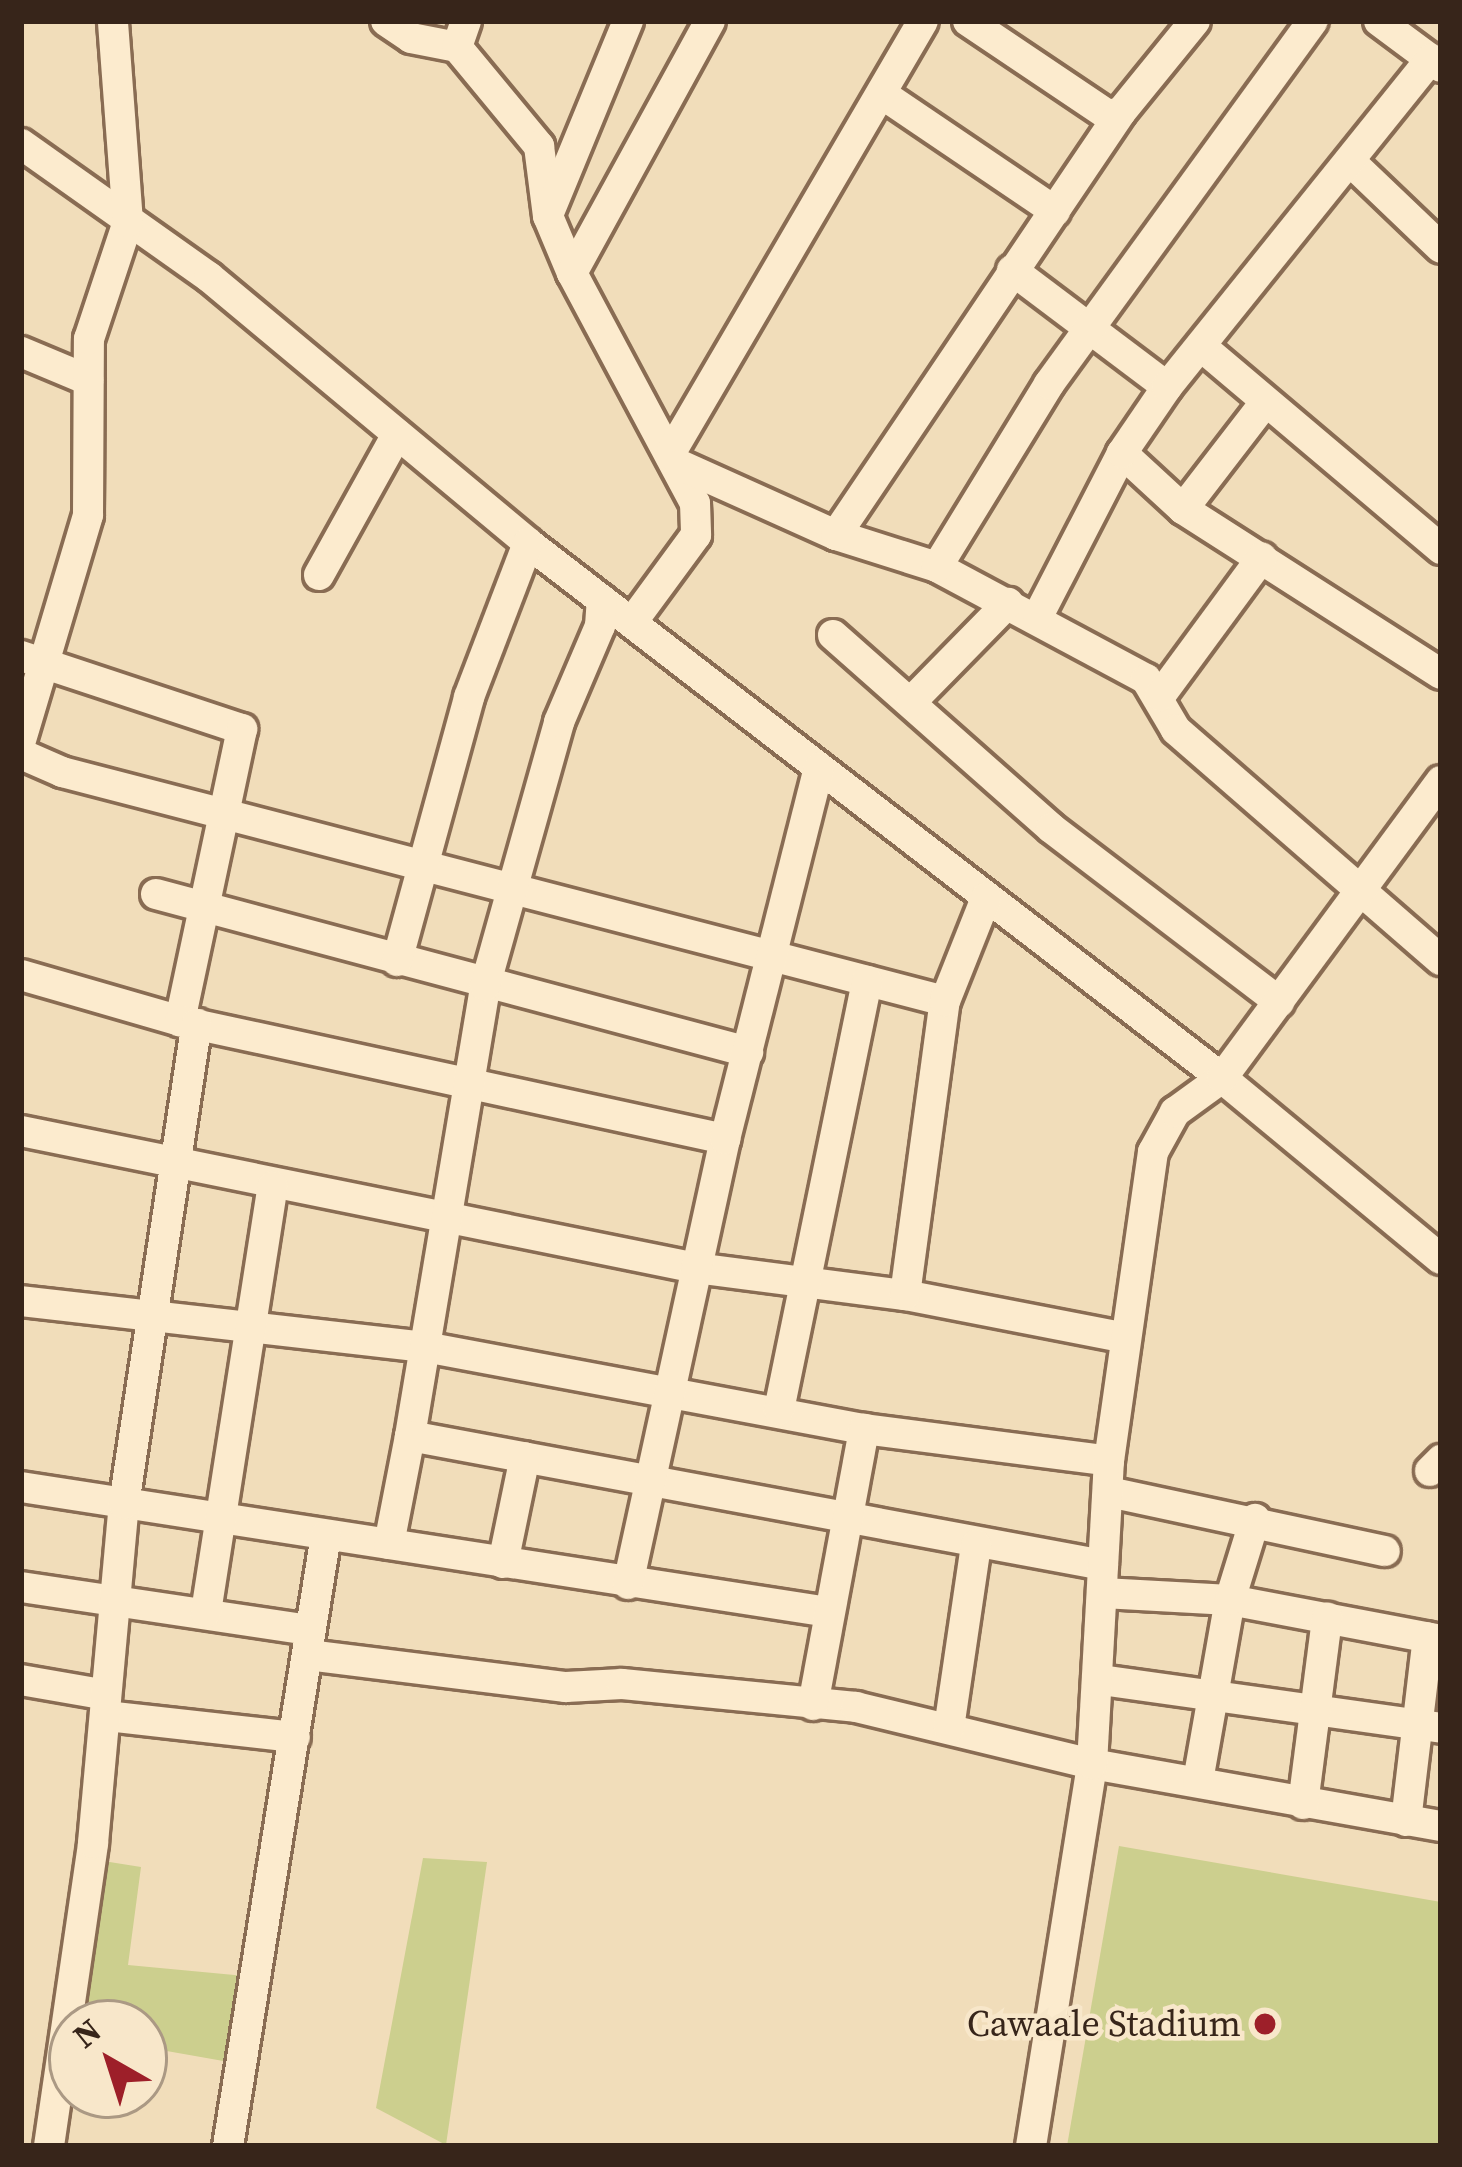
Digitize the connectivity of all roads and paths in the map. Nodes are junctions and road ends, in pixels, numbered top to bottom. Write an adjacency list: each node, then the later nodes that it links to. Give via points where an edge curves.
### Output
1 (112, 21): 18 (street)
2 (386, 21): 10 (street, via 411,38)
3 (628, 21): 17 (street)
4 (710, 21): 21 (street)
5 (923, 21): 12 (street)
6 (968, 21): 13 (street, via 1099,111)
7 (1195, 21): 13 (street)
8 (1313, 21): 22 (street)
9 (1379, 21): 11 (street)
10 (461, 34): 17 (street, via 539,146)
11 (1436, 63): 15 (street)
12 (881, 94): 16 (street); 30 (street)
13 (1120, 112): 16 (street)
14 (21, 144): 18 (street)
15 (1351, 162): 19 (street); 23 (street)
16 (1054, 211): 20 (street)
17 (548, 216): 21 (street)
18 (128, 222): 25 (street, via 97,307); 28 (street)
19 (1441, 248)
20 (1012, 270): 22 (street); 32 (street)
21 (572, 273): 30 (street)
22 (1090, 326): 26 (street); 36 (street)
23 (1202, 346): 26 (street); 27 (street)
24 (21, 352): 25 (street)
25 (88, 380): 43 (street, via 88,515)
26 (1167, 387): 29 (street)
27 (1264, 404): 31 (street); 34 (street)
28 (398, 434): 33 (street); 37 (street)
29 (1122, 453): 31 (street); 40 (street)
30 (675, 459): 32 (street); 41 (street, via 699,519 696,535)
31 (1184, 509): 35 (street)
32 (836, 535): 36 (street)
33 (528, 543): 38 (street); 52 (street)
34 (1441, 549)
35 (1262, 557): 44 (street); 45 (street)
36 (937, 567): 39 (street)
37 (320, 575)
38 (602, 600): 41 (street); 53 (street)
39 (1008, 603): 40 (street); 46 (street)
40 (1038, 616): 45 (street)
41 (632, 622): 49 (street)
42 (833, 635): 46 (street)
43 (33, 662): 47 (street); 51 (street, via 239,727)
44 (1441, 674)
45 (1160, 696): 55 (street, via 1175,730)
46 (910, 702): 65 (street, via 1051,828)
47 (21, 740)
48 (21, 754): 51 (street)
49 (819, 767): 56 (street); 58 (street)
50 (1441, 781): 55 (street)
51 (226, 815): 52 (street); 57 (street)
52 (420, 862): 53 (street); 60 (street)
53 (508, 889): 58 (street); 63 (street)
54 (156, 894): 57 (street)
55 (1362, 894): 59 (street); 65 (street)
56 (986, 898): 64 (street); 68 (street)
57 (203, 906): 60 (street); 66 (street)
58 (769, 955): 62 (street); 67 (street)
59 (1441, 960)
60 (397, 961): 63 (street)
61 (21, 975): 66 (street)
62 (867, 981): 64 (street); 77 (street)
63 (485, 986): 67 (street); 69 (street)
64 (945, 1000): 78 (street)
65 (1279, 1002): 68 (street)
66 (188, 1023): 69 (street); 72 (street)
67 (748, 1052): 71 (street)
68 (1222, 1078): 75 (street); 82 (street, via 1159,1132)
69 (470, 1084): 71 (street); 74 (street)
70 (21, 1131): 72 (street)
71 (725, 1139): 76 (street)
72 (178, 1168): 73 (street); 80 (street)
73 (273, 1186): 74 (street); 81 (street)
74 (446, 1214): 76 (street); 83 (street)
75 (1440, 1255)
76 (696, 1268): 77 (street); 84 (street)
77 (800, 1285): 78 (street); 85 (street)
78 (905, 1295): 82 (street)
79 (21, 1300): 80 (street)
80 (154, 1312): 81 (street); 92 (street)
81 (248, 1322): 83 (street); 93 (street)
82 (1122, 1337): 89 (street)
83 (425, 1347): 84 (street); 87 (street)
84 (669, 1394): 85 (street); 90 (street)
85 (778, 1411): 86 (street)
86 (864, 1429): 89 (street); 95 (street)
87 (410, 1436): 88 (street); 97 (street)
88 (524, 1457): 90 (street); 100 (street)
89 (1109, 1477): 94 (street); 101 (street)
90 (648, 1486): 95 (street); 102 (street)
91 (21, 1487): 92 (street)
92 (124, 1504): 93 (street); 105 (street)
93 (218, 1517): 96 (street); 106 (street)
94 (1255, 1519): 99 (street); 104 (street)
95 (848, 1523): 98 (street); 107 (street)
96 (326, 1535): 97 (street); 110 (street)
97 (389, 1544): 100 (street)
98 (976, 1544): 101 (street); 118 (street)
99 (1384, 1550)
100 (503, 1563): 102 (street)
101 (1103, 1579): 104 (street); 112 (street)
102 (628, 1584): 107 (street)
103 (21, 1587): 105 (street)
104 (1230, 1600): 108 (street); 113 (street)
105 (115, 1603): 106 (street); 114 (street)
106 (206, 1612): 110 (street)
107 (828, 1612): 115 (street)
108 (1328, 1618): 109 (street); 116 (street)
109 (1435, 1638): 117 (street)
110 (309, 1642): 115 (street, via 566,1687 622,1684); 119 (street)
111 (21, 1680): 114 (street)
112 (1102, 1680): 113 (street); 120 (street)
113 (1213, 1696): 116 (street); 121 (street)
114 (104, 1705): 119 (street); 125 (street)
115 (813, 1705): 118 (street)
116 (1316, 1706): 117 (street); 122 (street)
117 (1430, 1726): 123 (street)
118 (949, 1728): 120 (street)
119 (295, 1738): 126 (street)
120 (1092, 1764): 121 (street); 127 (street)
121 (1198, 1780): 122 (street)
122 (1303, 1804): 123 (street)
123 (1406, 1821): 124 (street)
124 (1441, 1826)
125 (49, 2146)
126 (228, 2146)
127 (1031, 2146)

